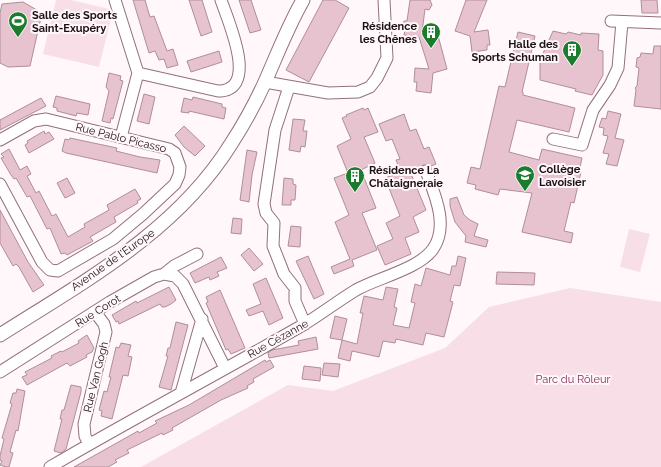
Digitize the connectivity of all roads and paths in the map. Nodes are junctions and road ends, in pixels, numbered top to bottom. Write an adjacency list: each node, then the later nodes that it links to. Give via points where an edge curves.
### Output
1 (115, 0): 8 (street)
2 (221, 0): 8 (street, via 240,62 238,77 232,87 218,91)
3 (303, 0): 9 (street, Avenue de l'Europe)
4 (384, 0): 10 (street, via 387,58 370,87 358,92 334,93)
5 (611, 21): 6 (street)
6 (622, 22): 7 (street); 12 (street, via 618,68 610,85 592,110 582,145)
7 (661, 22)
8 (138, 73): 11 (street)
9 (265, 82): 10 (street); 21 (street, Avenue de l'Europe, via 226,152 176,212 122,256)
10 (289, 87): 20 (street, via 275,130 264,204 266,213 274,222 274,249 284,274 295,288 295,301)
11 (121, 137): 13 (street, Rue Pablo Picasso, via 46,119 34,121); 15 (street, Rue Pablo Picasso, via 172,151 179,160 178,178 175,184 118,235 62,269 50,270 44,266)
12 (553, 139)
13 (0, 140)
14 (426, 171): 20 (street, Rue Cézanne, via 440,214 438,237 432,250 421,260 354,291)
15 (0, 184)
16 (197, 254): 17 (street, Rue Corot)
17 (164, 274): 18 (street, Rue Corot, via 147,281); 19 (street, via 175,276 182,281)
18 (95, 312): 22 (street, Rue Corot); 25 (street, Rue Van Gogh, via 104,324 106,332 84,424)
19 (202, 319): 23 (street); 24 (street)
20 (305, 324): 23 (street, Rue Cézanne)
21 (0, 335)
22 (2, 367)
23 (225, 368): 24 (street, Rue Cézanne)
24 (181, 393): 25 (street, Rue Cézanne)
25 (89, 444): 26 (street, Rue Cézanne)
26 (50, 467)

